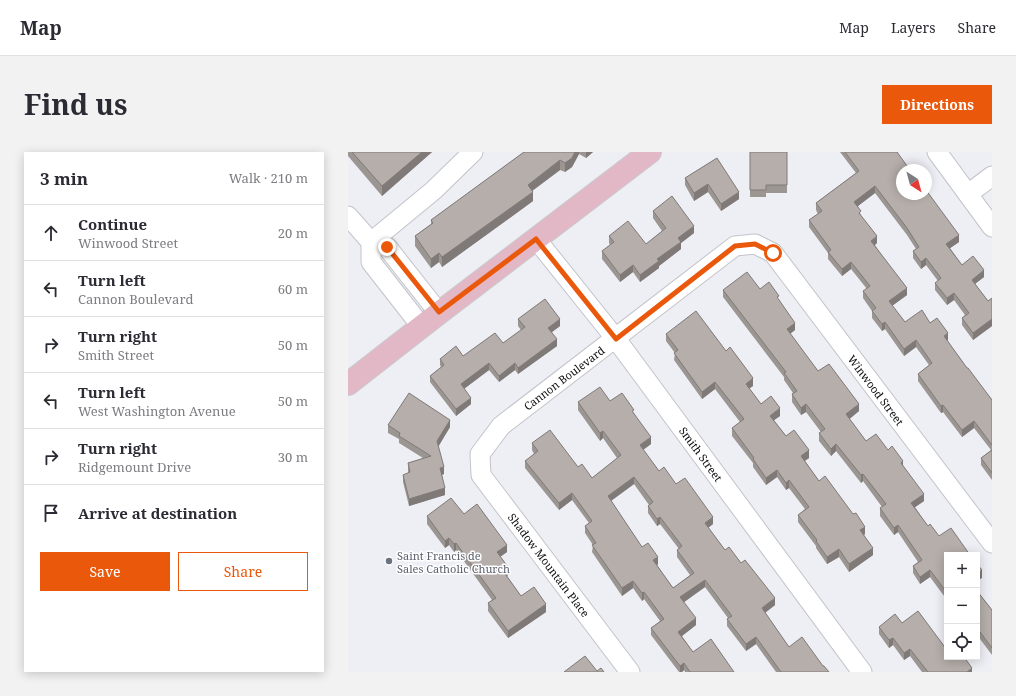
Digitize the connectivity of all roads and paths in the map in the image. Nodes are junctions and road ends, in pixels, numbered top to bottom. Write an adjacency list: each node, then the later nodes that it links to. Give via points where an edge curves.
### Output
1 (473, 152): 9 (street, via 434,190)
2 (650, 152): 8 (main road)
3 (937, 152): 5 (street)
4 (992, 176): 5 (street)
5 (968, 194): 7 (street)
6 (348, 216): 9 (street)
7 (992, 226)
8 (536, 239): 11 (main road); 13 (street, Smith Street)
9 (371, 242): 11 (street, via 387,247); 12 (street, via 371,262)
10 (755, 244): 13 (street, Cannon Boulevard, via 735,246); 16 (street, Winwood Street, via 773,253)
11 (439, 312): 12 (main road)
12 (421, 326): 14 (main road)
13 (616, 339): 15 (street, Cannon Boulevard, via 501,426); 18 (street, Smith Street)
14 (348, 384)
15 (480, 454): 17 (street, Shadow Mountain Place, via 481,475)
16 (992, 543)
17 (630, 672)
18 (862, 672)

